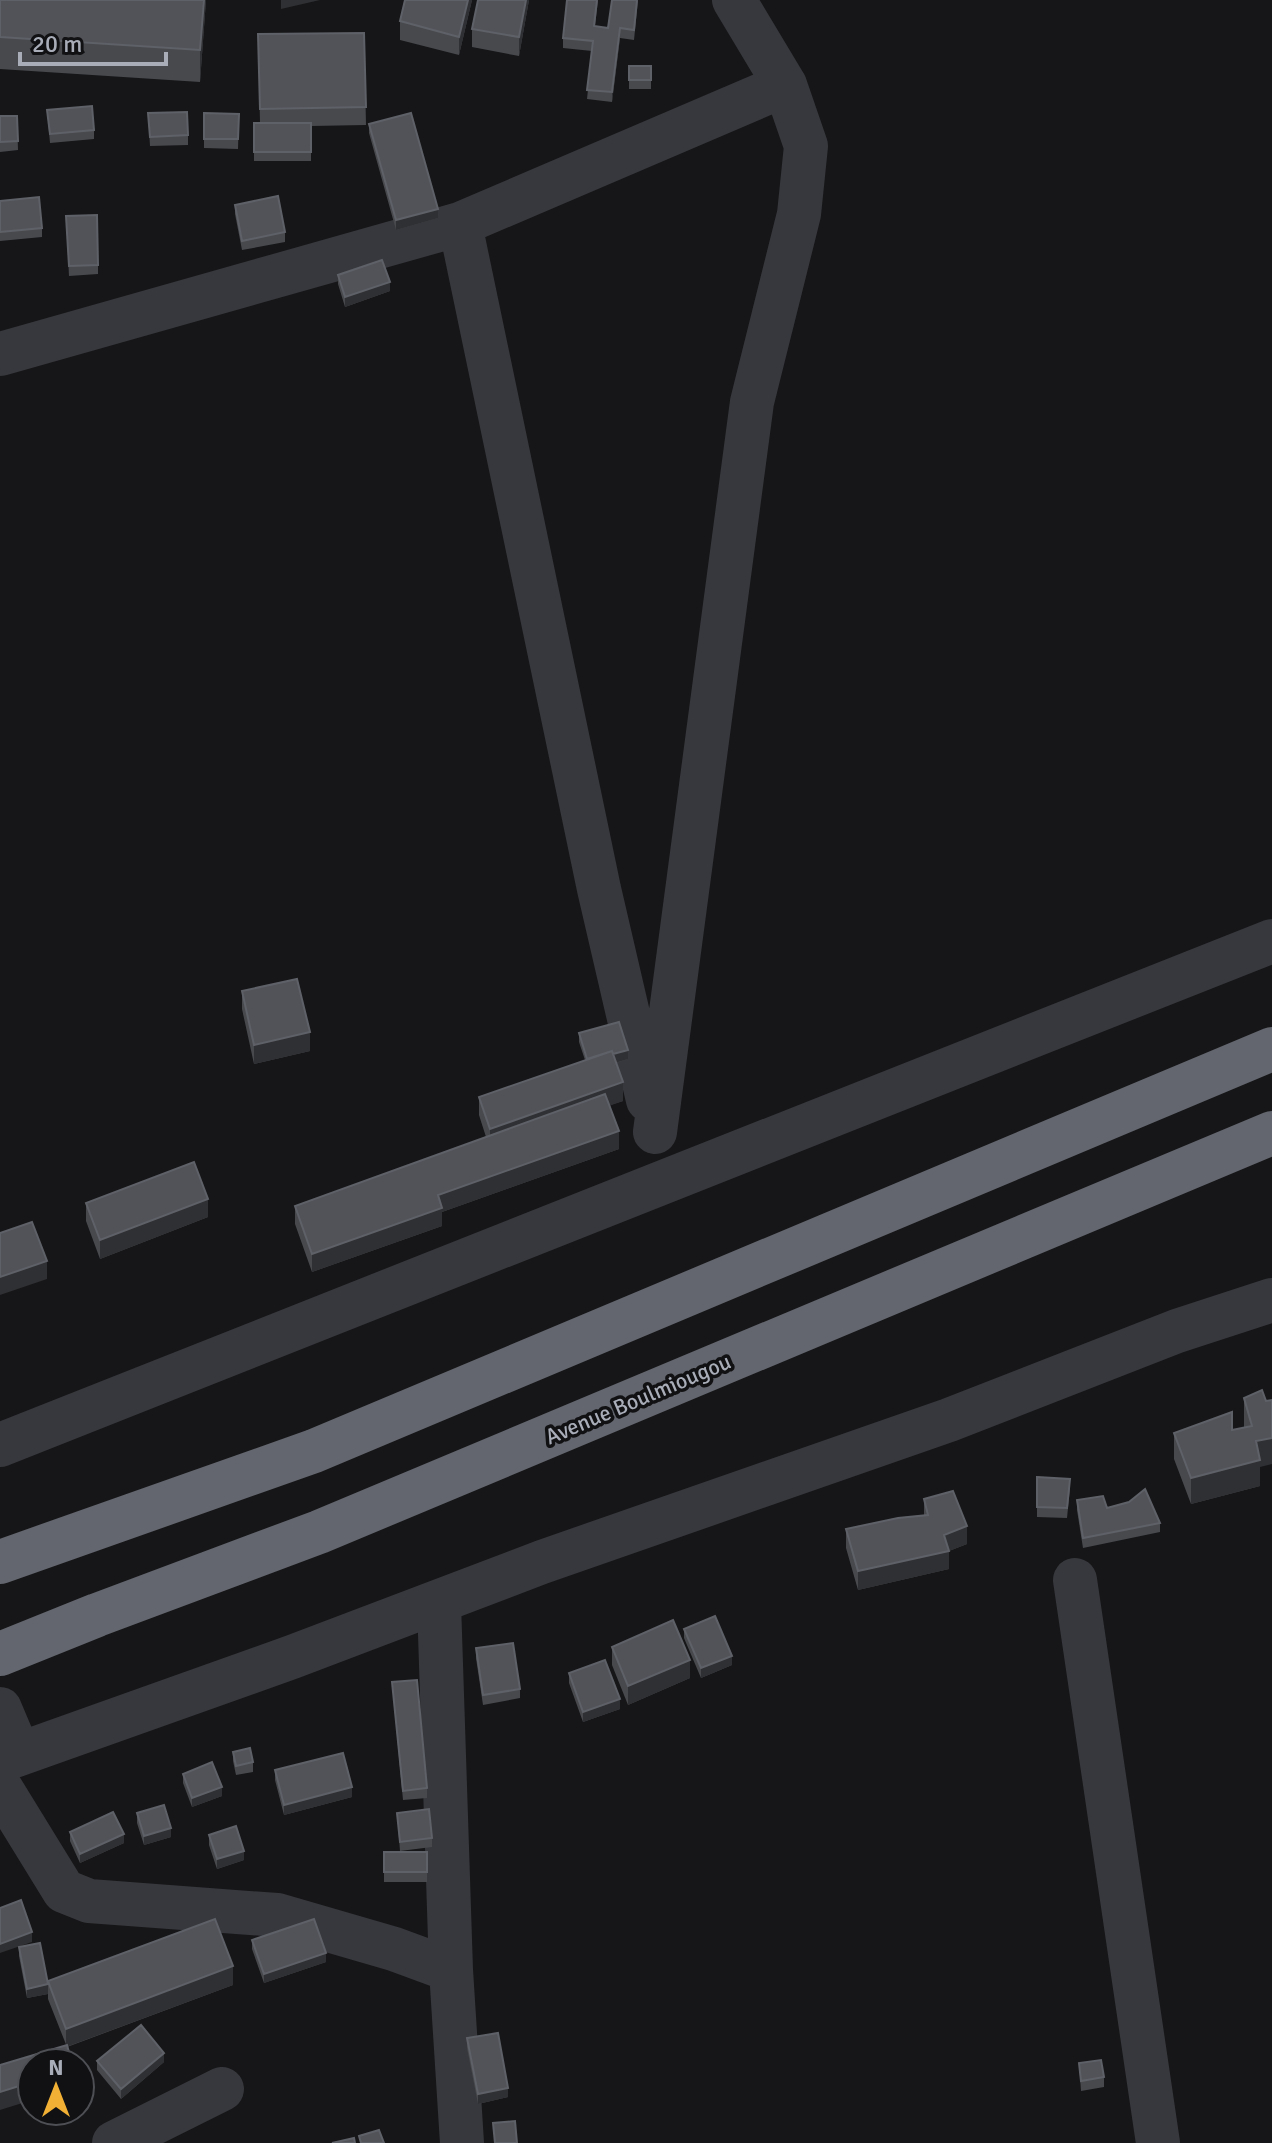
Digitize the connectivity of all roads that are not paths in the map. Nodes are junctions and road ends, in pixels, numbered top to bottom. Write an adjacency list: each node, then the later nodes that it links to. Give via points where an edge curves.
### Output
1 (734, 0): 2 (street)
2 (785, 85): 3 (street); 7 (street, via 806,146 799,214 752,402)
3 (460, 224): 4 (street); 7 (street)
4 (0, 354)
5 (1272, 941): 9 (street)
6 (1272, 1049): 12 (highway, via 314,1451)
7 (655, 1132): 9 (street)
8 (1272, 1133): 15 (highway, Avenue Boulmiougou, via 319,1532)
9 (666, 1181): 11 (street)
10 (1272, 1300): 14 (street)
11 (0, 1445)
12 (0, 1562)
13 (1075, 1580): 22 (street)
14 (439, 1603): 17 (street); 18 (street)
15 (0, 1654)
16 (0, 1709): 17 (street)
17 (6, 1767): 18 (street, via 64,1891 89,1901 277,1915)
18 (451, 1970): 21 (street)
19 (222, 2089): 20 (street)
20 (114, 2143)
21 (462, 2143)
22 (1158, 2143)

